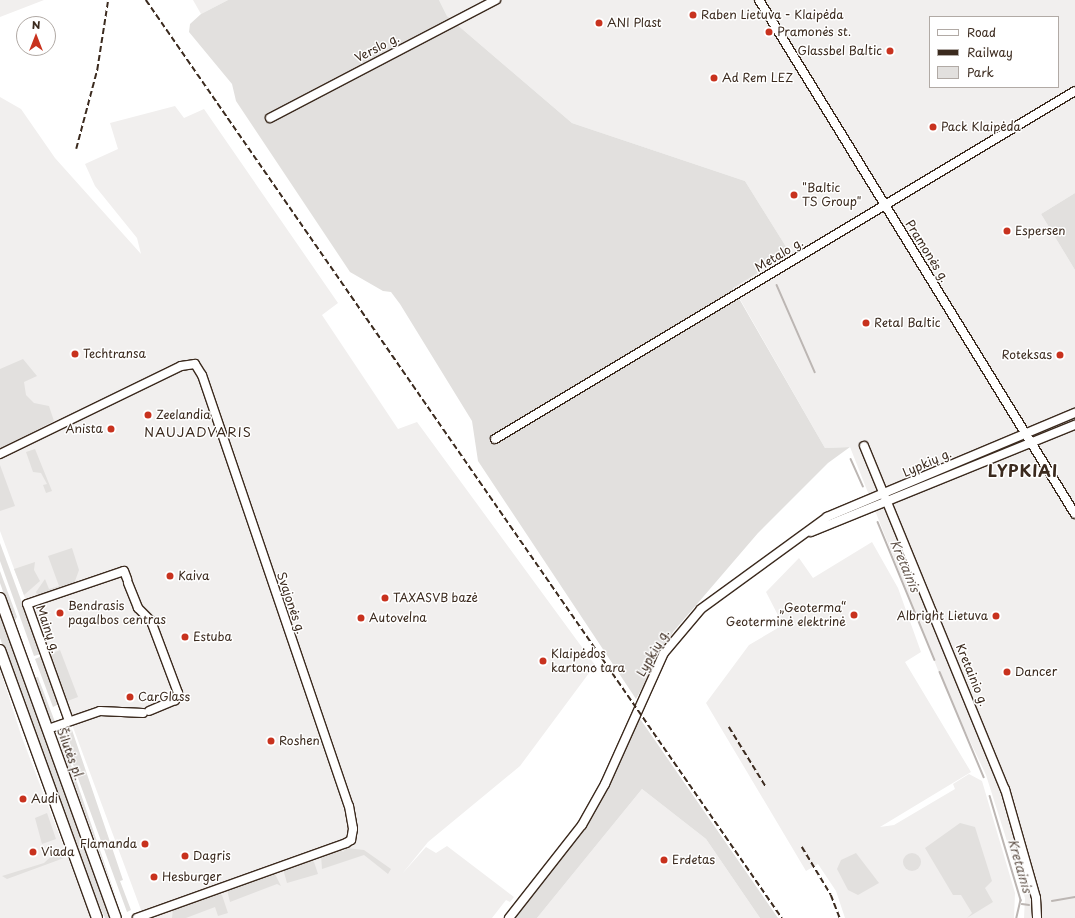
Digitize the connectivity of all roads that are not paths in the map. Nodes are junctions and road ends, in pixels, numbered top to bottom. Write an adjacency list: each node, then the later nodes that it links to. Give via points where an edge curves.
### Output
1 (496, 0): 4 (street, Verslo g.)
2 (759, 0): 5 (street, Pramonės g.)
3 (1075, 91): 5 (street, Metalo g.)
4 (270, 118)
5 (885, 205): 8 (street, Pramonės g.); 9 (street, Metalo g.)
6 (1075, 413): 8 (street, Lypkių g.)
7 (1075, 425): 10 (street, Lypkių g.)
8 (1025, 433): 10 (street, Pramonės g.); 13 (street, Lypkių g.)
9 (495, 439)
10 (1031, 443): 13 (street, Lypkių g.); 14 (street, Pramonės g.)
11 (864, 446): 13 (street, Kretainio g.)
12 (0, 454): 21 (street, Svajonės g., via 182,366 195,364 202,375 349,806 353,829 351,840 346,843)
13 (886, 498): 22 (street, Lypkių g., via 792,542 717,596 688,622 664,653 605,784 584,821); 23 (street, Kretainio g., via 1005,789 1036,898)
14 (1075, 514)
15 (0, 598): 18 (main road, Šilutės pl.)
16 (0, 650): 19 (main road)
17 (68, 721): 17 (street, Mainų g., via 100,711 146,712 175,700 178,693 151,621 138,608 124,571 27,604); 18 (street, Mainų g.)
18 (48, 729): 20 (main road, Šilutės pl.)
19 (98, 918)
20 (116, 918)
21 (137, 918)
22 (508, 918)
23 (1037, 918)

